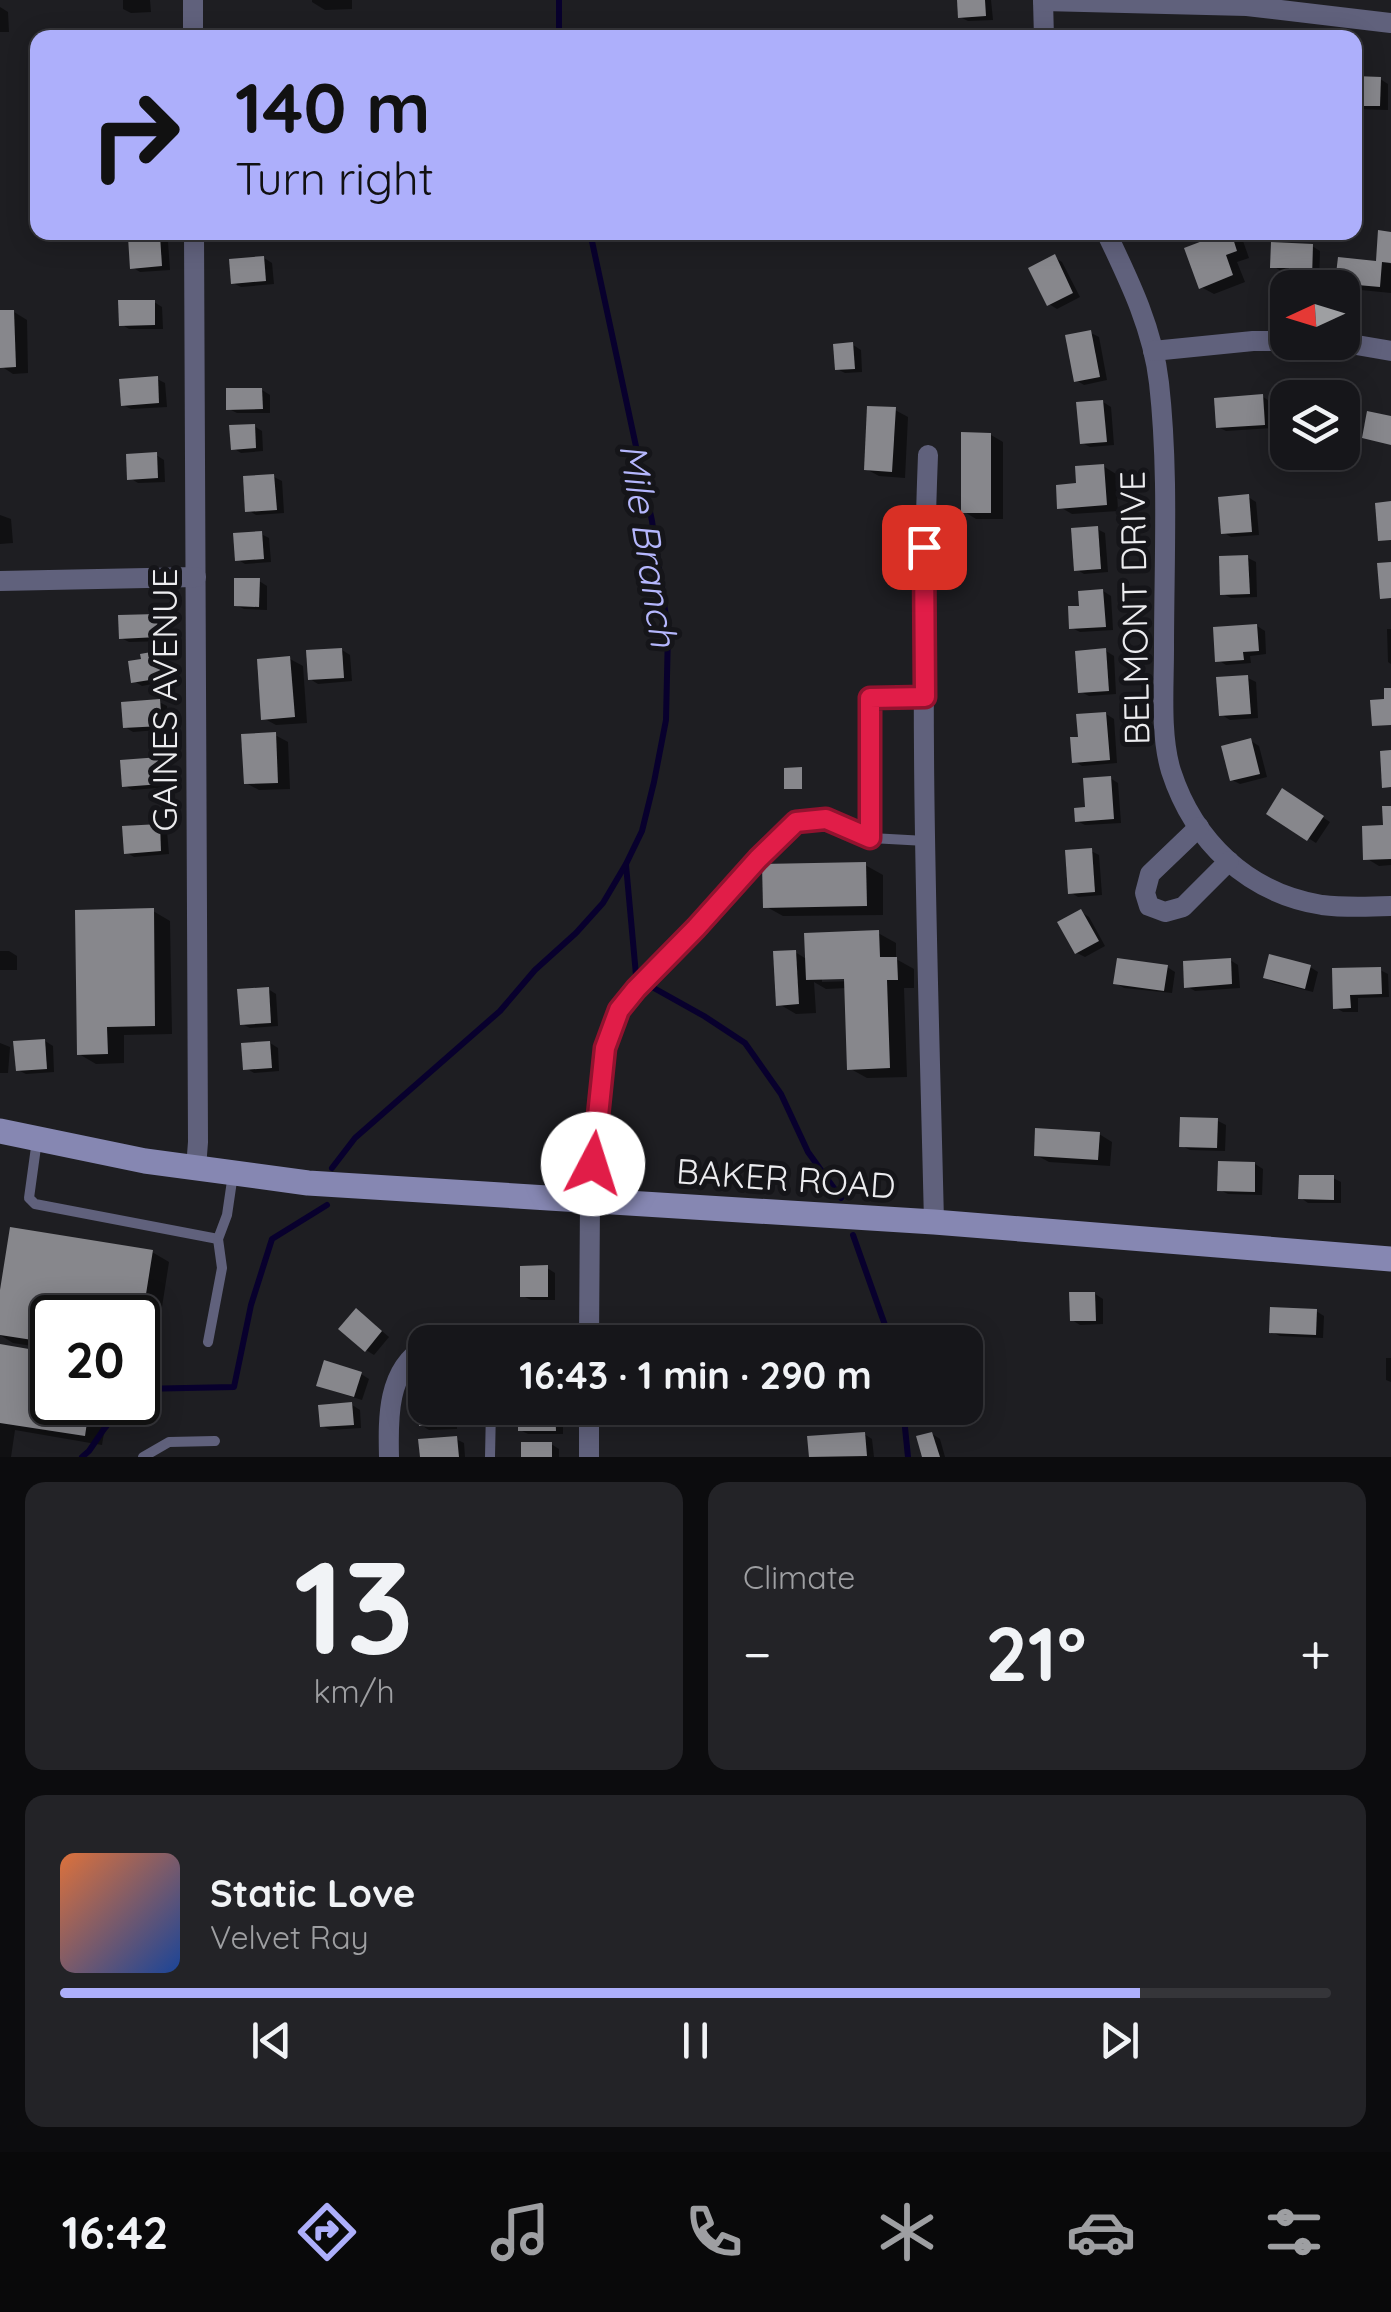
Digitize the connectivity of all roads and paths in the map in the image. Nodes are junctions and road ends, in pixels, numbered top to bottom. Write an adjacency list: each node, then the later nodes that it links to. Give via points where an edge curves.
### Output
1 (193, 0): 4 (street)
2 (1043, 1): 3 (street, via 1247,6); 5 (street)
3 (1391, 23)
4 (193, 30)
5 (1044, 30)
6 (194, 240): 13 (street, GAINES AVENUE)
7 (1110, 240): 10 (street, BELMONT DRIVE)
8 (1270, 340): 10 (street)
9 (1360, 346): 11 (street)
10 (1153, 351): 16 (street, BELMONT DRIVE, via 1164,445 1164,718 1170,767)
11 (1391, 351)
12 (928, 455): 15 (street)
13 (196, 577): 14 (street); 23 (street, GAINES AVENUE)
14 (0, 581)
15 (925, 697): 17 (lane, via 870,698); 18 (street)
16 (1198, 827): 19 (street, BELMONT DRIVE); 19 (street, via 1150,874 1149,906 1164,912 1182,907)
17 (870, 838): 18 (lane); 25 (lane, via 826,819 796,822 619,1010 605,1048)
18 (926, 841): 26 (street)
19 (1229, 862): 20 (street, BELMONT DRIVE, via 1267,889 1297,900)
20 (1391, 906)
21 (0, 1131): 22 (street, BAKER ROAD)
22 (37, 1139): 23 (street, BAKER ROAD); 27 (lane, via 29,1198 35,1204)
23 (196, 1168): 24 (street, BAKER ROAD)
24 (233, 1173): 25 (street, BAKER ROAD); 27 (lane)
25 (590, 1201): 26 (street, BAKER ROAD); 29 (street)
26 (934, 1222): 28 (street, BAKER ROAD)
27 (218, 1239): 30 (lane, via 222,1268)
28 (1391, 1259)
29 (589, 1325)
30 (208, 1342)
31 (408, 1361): 36 (street, via 388,1411)
32 (491, 1425): 37 (lane)
33 (589, 1425): 38 (street)
34 (215, 1441): 35 (lane, via 169,1442)
35 (143, 1457)
36 (388, 1457)
37 (490, 1457)
38 (589, 1457)

